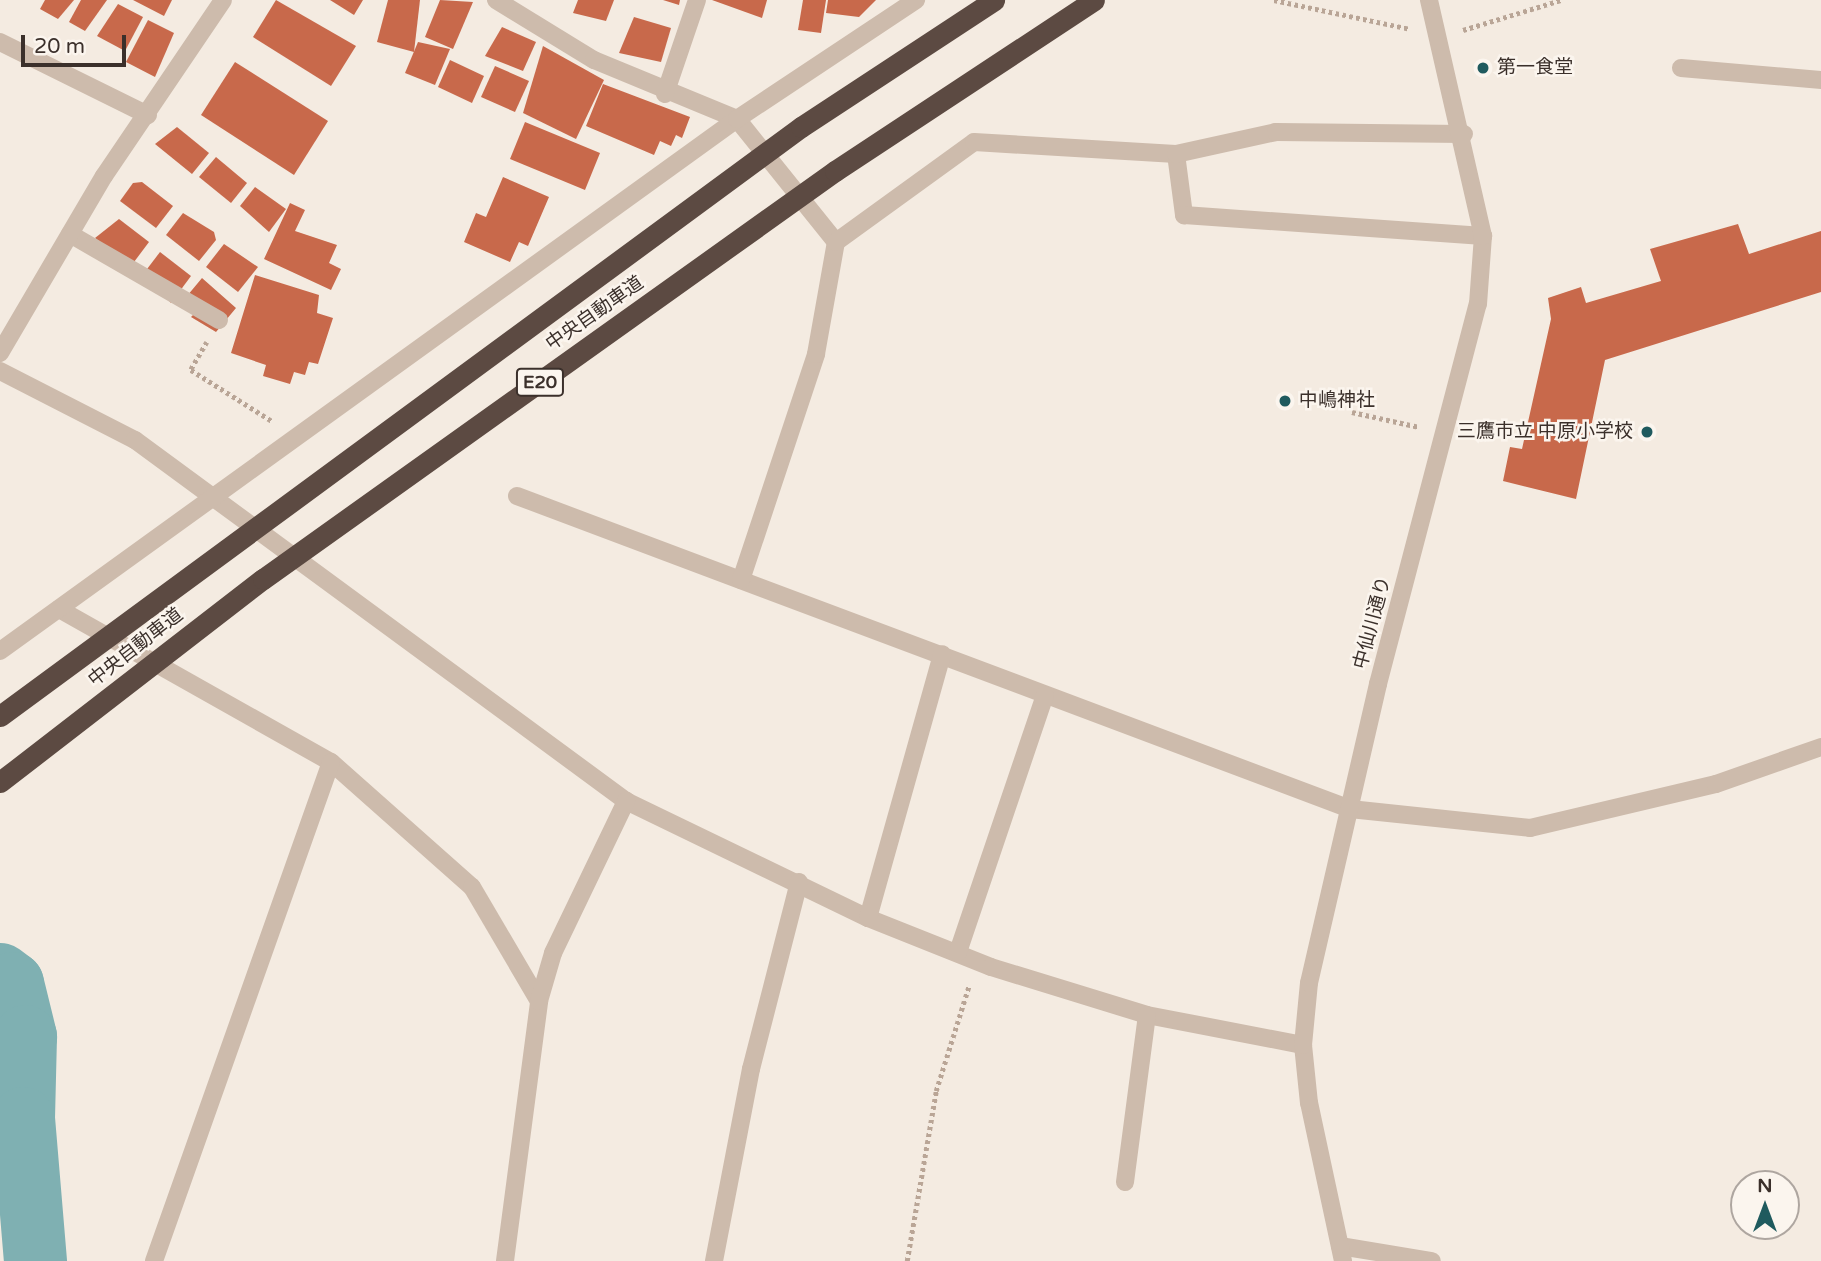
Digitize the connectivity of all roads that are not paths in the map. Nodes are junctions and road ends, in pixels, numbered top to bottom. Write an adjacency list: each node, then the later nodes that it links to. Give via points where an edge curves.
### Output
1 (223, 0): 12 (street)
2 (496, 0): 11 (street, via 594,60)
3 (697, 0): 11 (street)
4 (916, 0): 13 (street)
5 (994, 0): 31 (highway, 中央自動車道 / E20, bridge, via 801,127)
6 (1094, 0): 34 (highway, 中央自動車道 / E20, bridge, via 835,172 263,579)
7 (1429, 0): 14 (street, 中仙川通り)
8 (0, 42): 12 (street)
9 (1681, 68): 10 (street)
10 (1821, 80)
11 (665, 94): 13 (street)
12 (148, 115): 16 (street)
13 (737, 119): 18 (street); 22 (street)
14 (1464, 134): 15 (street, via 1276,132); 17 (street, 中仙川通り)
15 (1176, 154): 17 (street, via 1184,215); 18 (street, via 974,142)
16 (70, 234): 19 (street); 20 (street)
17 (1483, 236): 36 (street, 中仙川通り, via 1478,304)
18 (836, 242): 24 (street, via 816,354)
19 (219, 320)
20 (0, 353)
21 (0, 371): 22 (street, via 135,440)
22 (210, 495): 25 (street); 35 (street)
23 (517, 496): 24 (street)
24 (741, 580): 29 (street)
25 (59, 609): 27 (street); 33 (street)
26 (0, 634): 27 (street)
27 (19, 637): 28 (street)
28 (0, 651)
29 (942, 654): 30 (street); 38 (street)
30 (1045, 695): 36 (street); 39 (street)
31 (0, 716)
32 (1821, 747): 36 (street, via 1716,784 1530,828)
33 (331, 762): 40 (street, via 472,887); 45 (street)
34 (0, 782)
35 (626, 801): 37 (street); 40 (street, via 553,953)
36 (1350, 809): 42 (street, 中仙川通り, via 1309,983)
37 (799, 882): 38 (street); 47 (street, via 751,1069)
38 (868, 918): 39 (street)
39 (958, 952): 41 (street)
40 (539, 1001): 46 (street)
41 (1147, 1015): 42 (street); 43 (street)
42 (1303, 1045): 44 (street, 中仙川通り)
43 (1125, 1182)
44 (1342, 1254): 48 (street)
45 (154, 1261)
46 (505, 1261)
47 (714, 1261)
48 (1432, 1261)

